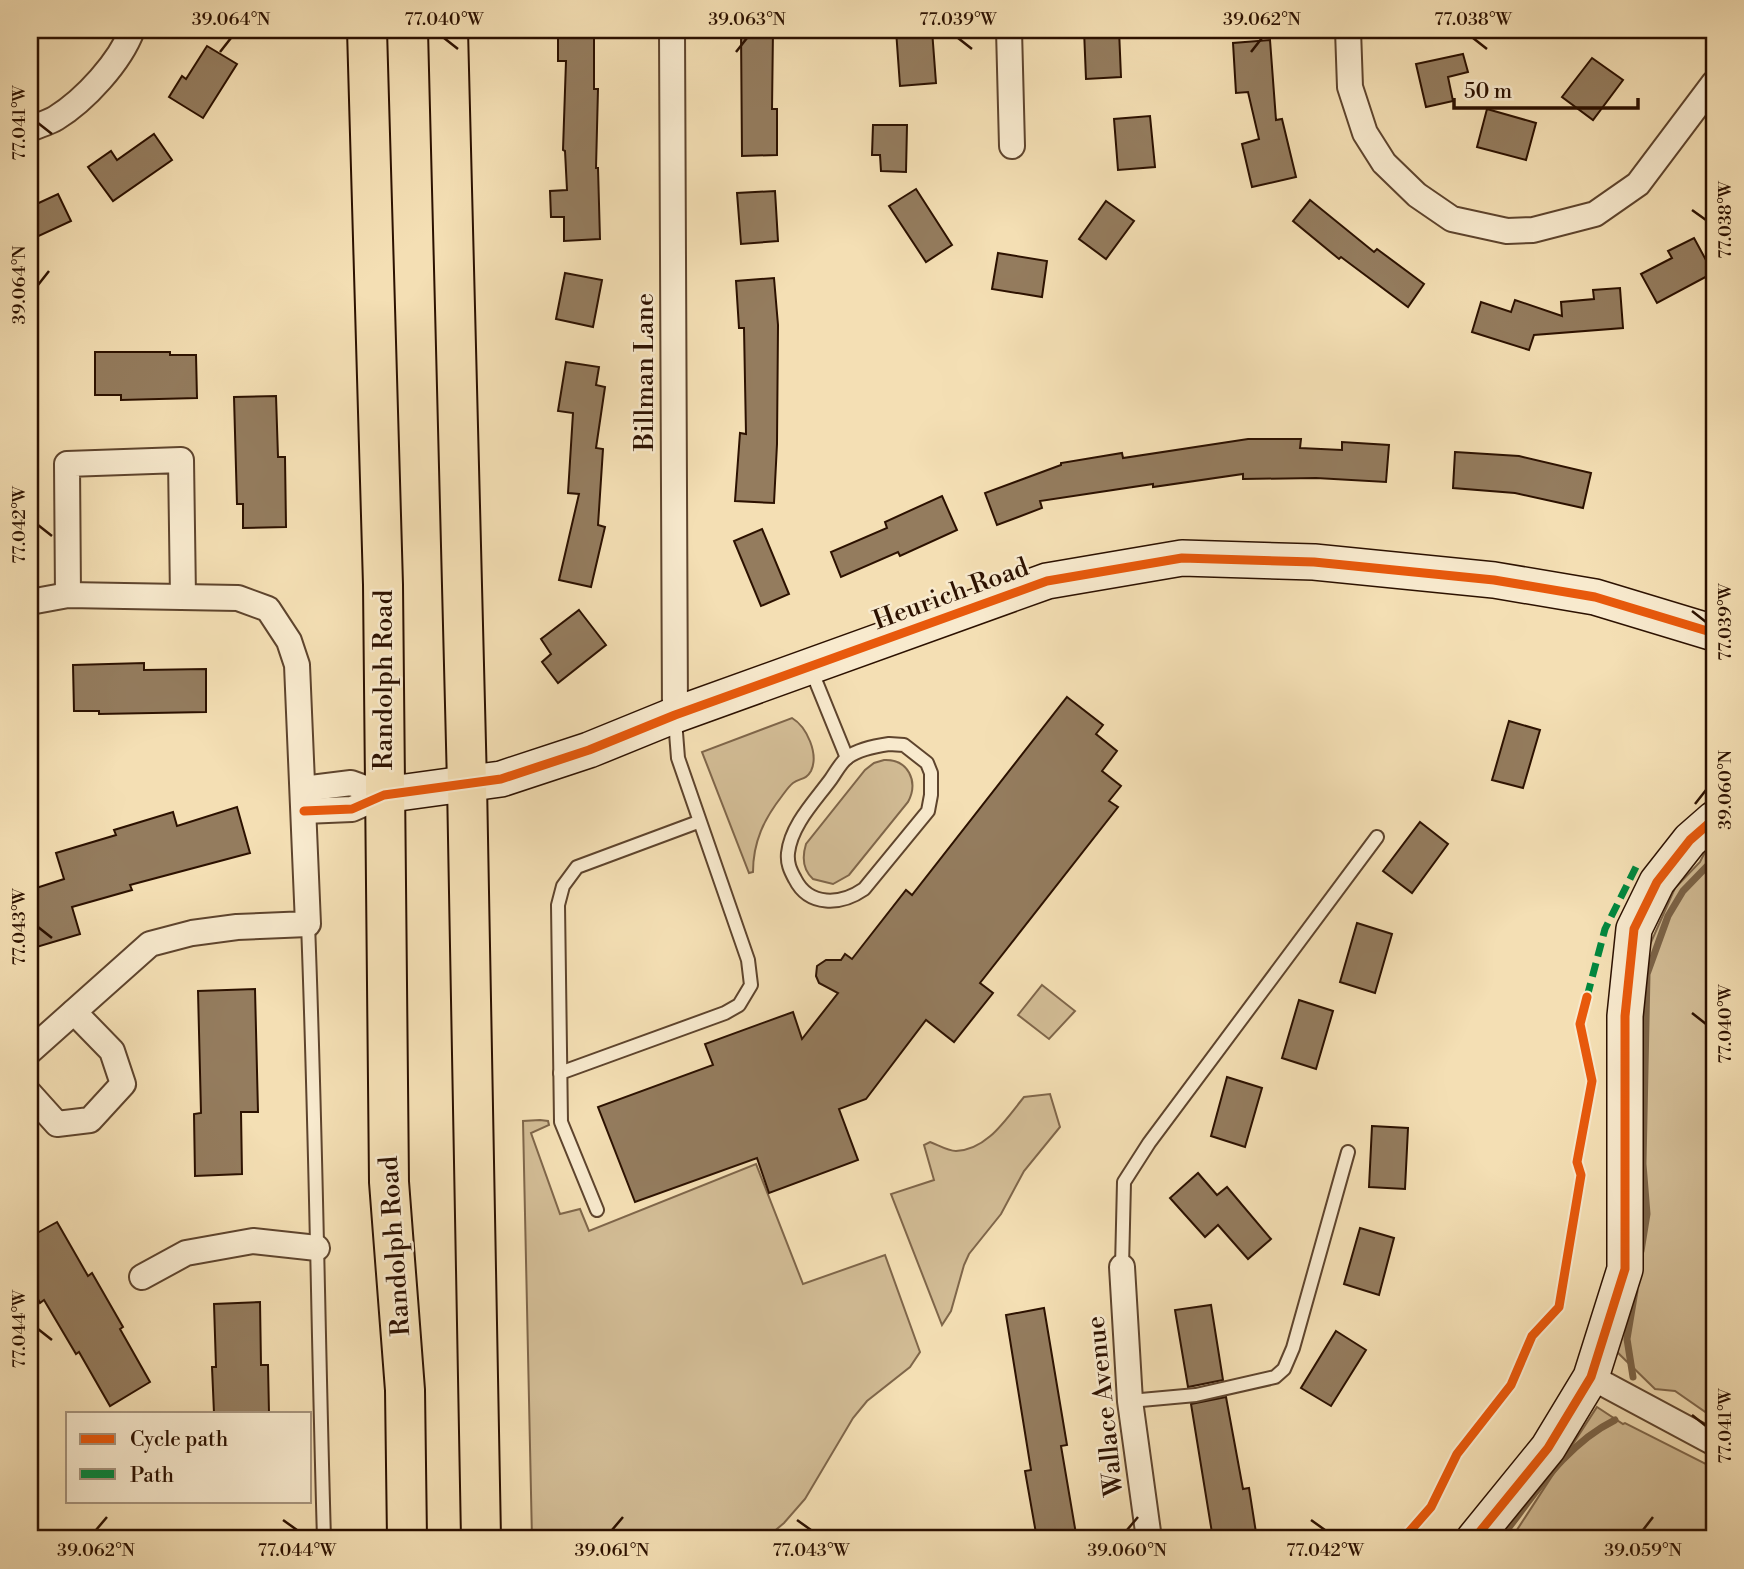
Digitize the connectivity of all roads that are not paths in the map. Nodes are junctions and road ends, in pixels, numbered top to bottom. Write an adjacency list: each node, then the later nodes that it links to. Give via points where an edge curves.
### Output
1 (132, 30): 8 (street, via 127,45 95,85 55,118)
2 (366, 30): 18 (main road, Randolph Road, via 383,584)
3 (448, 30): 17 (main road)
4 (672, 30): 15 (street, Billman Lane)
5 (1009, 30): 9 (street)
6 (1348, 30): 7 (street, via 1350,87 1366,133 1384,163 1417,195 1452,219 1507,231 1533,230 1595,214 1638,184)
7 (1714, 83)
8 (30, 129)
9 (1012, 146)
10 (68, 595): 11 (street); 11 (street, via 67,464 181,460); 12 (street)
11 (183, 597): 19 (street, via 238,598 268,609 289,641 297,665)
12 (30, 603)
13 (1714, 634): 14 (street, Heurich Road, via 1595,597 1494,580 1314,562 1182,558 1047,581)
14 (810, 666): 15 (street, Heurich Road); 16 (lane)
15 (675, 715): 17 (street, Heurich Road, via 501,779); 21 (lane, via 678,758)
16 (847, 758): 16 (lane, via 800,820 788,853 788,866 797,884 814,898 832,902 852,898 874,879 928,811 932,795 927,763 904,745 870,747)
17 (467, 784): 18 (street, Heurich Road); 38 (main road)
18 (384, 795): 19 (street, via 351,783); 37 (main road, Randolph Road, via 389,1182 405,1390)
19 (304, 800): 23 (street)
20 (1714, 819): 33 (street, via 1690,840 1657,882 1634,929 1625,1016 1625,1269)
21 (698, 822): 26 (lane, via 577,867 563,886 558,905); 26 (lane, via 748,960 751,985 747,993 725,1013)
22 (1377, 837): 31 (lane, via 1124,1182)
23 (308, 923): 24 (street, via 237,927 150,944); 30 (lane)
24 (74, 1012): 25 (street); 27 (street, via 112,1051 123,1084 90,1120 57,1124)
25 (30, 1051)
26 (559, 1073): 29 (lane, via 561,1122)
27 (30, 1094)
28 (1348, 1152): 34 (lane, via 1284,1369 1275,1377 1196,1395)
29 (597, 1210)
30 (317, 1248): 32 (street, via 253,1241 186,1253); 36 (lane)
31 (1122, 1267): 34 (street, Wallace Avenue)
32 (142, 1278)
33 (1591, 1377): 35 (street); 40 (street, via 1548,1448)
34 (1130, 1401): 39 (street, Wallace Avenue)
35 (1714, 1443)
36 (324, 1539)
37 (407, 1539)
38 (481, 1539)
39 (1149, 1539)
40 (1474, 1539)

